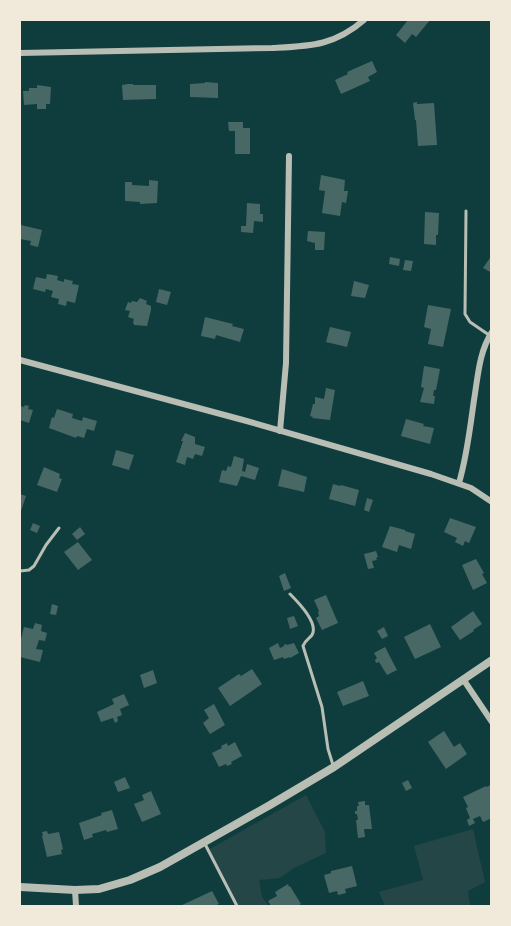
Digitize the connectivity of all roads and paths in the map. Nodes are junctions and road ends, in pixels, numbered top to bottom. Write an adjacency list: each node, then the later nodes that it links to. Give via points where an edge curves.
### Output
1 (364, 20): 2 (street, via 338,38 308,46)
2 (20, 54)
3 (289, 156): 7 (street, via 286,363)
4 (466, 211): 5 (lane, via 465,314 470,322)
5 (490, 333): 8 (street, via 480,363)
6 (20, 360): 7 (street)
7 (280, 431): 8 (street)
8 (459, 483): 9 (street)
9 (492, 502)
10 (59, 528): 11 (lane, via 34,566)
11 (20, 571)
12 (290, 594): 16 (lane, via 312,622 311,635 303,646 322,707)
13 (492, 660): 14 (street)
14 (463, 679): 15 (street); 16 (street)
15 (492, 722)
16 (334, 767): 17 (street)
17 (204, 843): 19 (street, via 130,880 99,889); 21 (lane)
18 (20, 887): 19 (street)
19 (75, 890): 20 (street)
20 (76, 906)
21 (237, 906)

